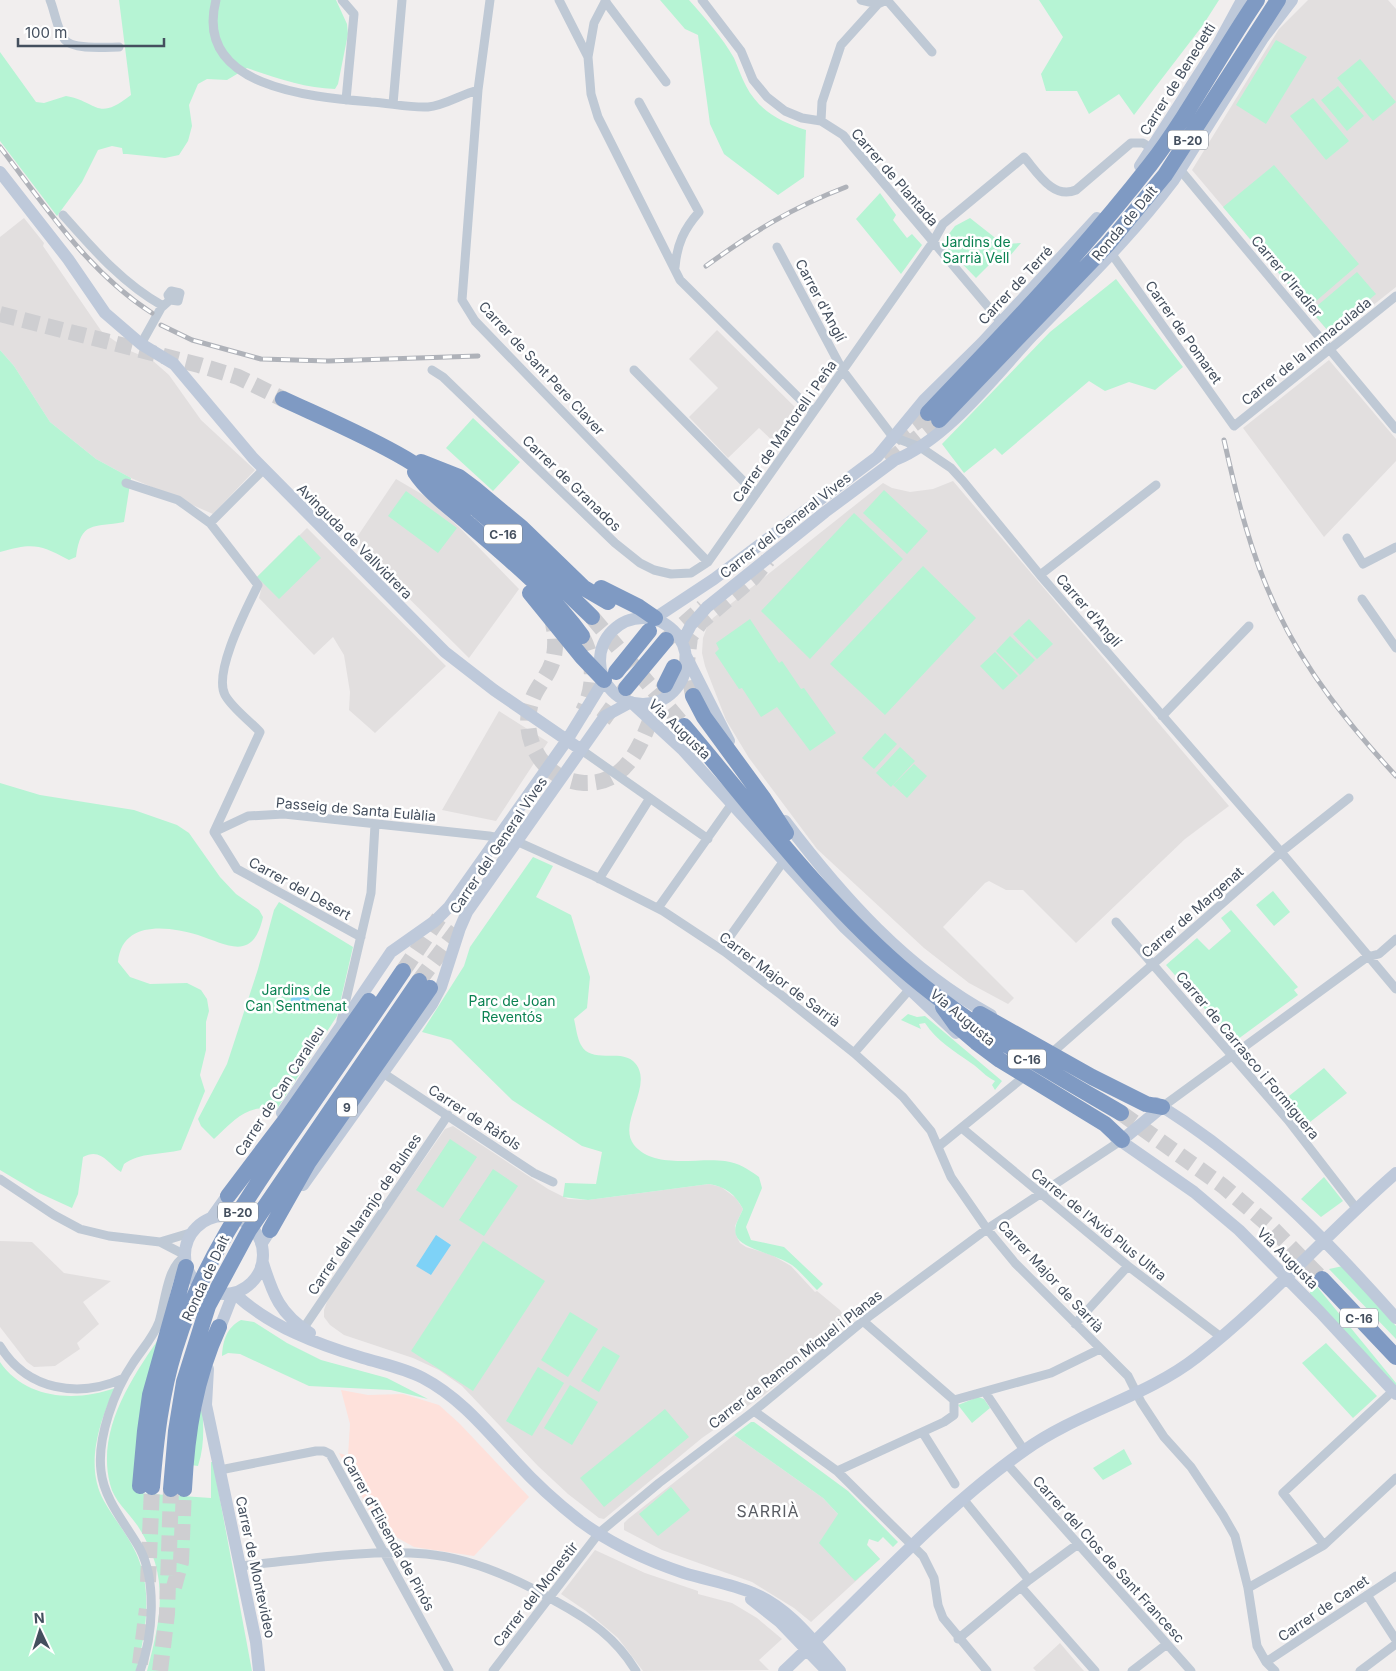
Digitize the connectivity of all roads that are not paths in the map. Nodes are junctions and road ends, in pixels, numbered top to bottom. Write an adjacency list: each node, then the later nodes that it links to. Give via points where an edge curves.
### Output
1 (50, 0): 14 (street, via 62,34 70,44)
2 (216, 0): 19 (street, via 214,33 220,50 232,64 270,86)
3 (342, 0): 19 (street, via 354,14)
4 (402, 0): 21 (street)
5 (490, 0): 18 (street, Carrer de Sant Pere Claver)
6 (559, 0): 16 (street)
7 (605, 0): 16 (street, via 594,23); 17 (street)
8 (702, 0): 22 (street, Carrer de Plantada, via 741,51 753,80 766,97 785,111)
9 (861, 0): 13 (street)
10 (1278, 0): 12 (highway, Ronda de Dalt / B-20, via 1165,175 1108,244 933,416 1150,165 1181,122)
11 (1292, 0): 24 (street, via 1271,26)
12 (1252, 1): 23 (street, Carrer de Benedetti, via 1217,46)
13 (882, 2): 15 (street); 22 (street, via 841,45 822,102)
14 (119, 47)
15 (932, 52)
16 (588, 57): 30 (street, via 591,94 598,117)
17 (666, 82)
18 (478, 90): 21 (street, via 429,107); 54 (street, Carrer de Sant Pere Claver, via 462,300 475,321)
19 (346, 100): 21 (street)
20 (639, 102): 30 (street, via 699,212 685,227 676,250)
21 (393, 104)
22 (821, 121): 27 (street, Carrer de Plantada, via 843,135)
23 (1154, 150): 24 (street, Carrer d'Iradier); 27 (street, Carrer de Martorell i Peña, via 1139,142 1131,144 1076,190 1067,192 1055,190 1024,157 943,224); 32 (street, Carrer de Terré)
24 (1179, 168): 29 (street, via 1157,203); 34 (street, Carrer d'Iradier)
25 (0, 172): 33 (street, Avinguda de Vallvidrera, via 68,259 97,303 115,323)
26 (63, 215): 33 (street, via 126,281 145,296 164,305)
27 (934, 242): 32 (street, Carrer de Plantada); 37 (street, Carrer de Martorell i Peña)
28 (777, 247): 37 (street, Carrer d'Anglí)
29 (1111, 253): 40 (street, Carrer de Pomaret); 43 (street, via 944,429)
30 (674, 269): 39 (street, via 691,292)
31 (1396, 296): 34 (street, Carrer de la Immaculada)
32 (1002, 322): 42 (street, Carrer de Terré, via 924,400)
33 (142, 341): 45 (street, Avinguda de Vallvidrera, via 174,364)
34 (1330, 349): 40 (street, Carrer de la Immaculada); 41 (street, Carrer d'Iradier)
35 (432, 370): 54 (street, Carrer de Granados, via 640,563 671,574 692,573)
36 (634, 370): 48 (street)
37 (843, 371): 39 (street, Carrer de Martorell i Peña); 42 (street, Carrer d'Anglí)
38 (283, 399): 44 (highway, C-16)
39 (813, 412): 48 (street, Carrer de Martorell i Peña)
40 (1234, 426)
41 (1396, 429)
42 (893, 437): 43 (street, Carrer d'Anglí); 61 (street, Carrer del General Vives, via 877,457)
43 (920, 447): 55 (street, Carrer d'Anglí, via 951,468); 64 (street, Carrer del General Vives, via 895,460 824,512 707,607)
44 (406, 459): 49 (highway, via 420,478); 51 (highway, via 426,462 459,477); 60 (highway, C-16, via 452,490 504,534)
45 (264, 469): 50 (street); 73 (street, Avinguda de Vallvidrera, via 449,655)
46 (126, 483): 50 (street, via 178,500)
47 (1156, 485): 55 (street)
48 (756, 494): 54 (street, Carrer de Martorell i Peña)
49 (458, 514): 56 (highway); 67 (highway, via 528,590 582,657)
50 (210, 523): 79 (street, via 258,585 236,632 221,682 226,696 260,732)
51 (522, 528): 58 (highway, via 584,588); 61 (highway, via 548,542 595,584)
52 (1347, 538): 53 (street, via 1362,564)
53 (1396, 547)
54 (708, 562)
55 (1040, 575): 71 (street, Carrer d'Anglí)
56 (540, 590): 59 (highway); 63 (highway, via 571,620)
57 (1362, 599): 65 (street)
58 (608, 602)
59 (549, 608)
60 (592, 617)
61 (652, 625): 64 (street, via 670,626); 67 (highway); 67 (street, via 633,619 609,634 600,658)
62 (1248, 626): 71 (street)
63 (582, 636)
64 (674, 641): 66 (street, Via Augusta); 69 (highway)
65 (1396, 648)
66 (680, 662): 68 (highway); 69 (street, via 684,674 674,692 651,703); 99 (street, Via Augusta, via 748,770 813,858 887,940 972,1005)
67 (610, 676): 69 (street, Via Augusta, via 615,694); 73 (street, Carrer del General Vives)
68 (665, 685)
69 (629, 695): 74 (street, Carrer del General Vives, via 605,716); 77 (street, Via Augusta)
70 (693, 696): 85 (highway, via 704,717 764,799)
71 (1162, 716): 83 (street, Carrer d'Anglí)
72 (684, 726): 85 (highway, C-16)
73 (566, 740): 74 (street, Avinguda de Vallvidrera); 80 (street, Carrer del General Vives)
74 (580, 749): 75 (street); 82 (street, Carrer del General Vives)
75 (650, 798): 81 (street); 86 (street)
76 (1350, 798): 83 (street, Carrer de Margenat)
77 (731, 805): 81 (street); 84 (street, Via Augusta)
78 (375, 825): 79 (street, Passeig de Santa Eulàlia, via 284,814 248,816); 80 (street, Passeig de Santa Eulàlia); 89 (street, Carrer de Can Caralleu, via 371,893)
79 (214, 832): 89 (street, Carrer del Desert, via 237,869)
80 (498, 838): 82 (street, Passeig de Santa Eulàlia); 98 (street, Carrer del General Vives, via 449,907 391,952)
81 (708, 839): 87 (street)
82 (516, 841): 86 (street, Carrer Major de Sarrià); 102 (street, Carrer del General Vives, via 467,912 432,1004)
83 (1281, 852): 92 (street, Carrer d'Anglí); 93 (street, Carrer de Margenat)
84 (782, 862): 91 (street); 96 (street, Via Augusta)
85 (800, 862): 97 (highway, C-16, via 878,947)
86 (599, 879): 87 (street, Carrer Major de Sarrià)
87 (658, 908): 91 (street, Carrer Major de Sarrià)
88 (1116, 922): 93 (street, Carrer de Carrasco i Formiguera)
89 (361, 937): 98 (street, Carrer de Can Caralleu)
90 (1396, 939): 92 (street, via 1379,954)
91 (721, 949): 100 (street, Carrer Major de Sarrià)
92 (1368, 957): 95 (street, Carrer d'Anglí); 101 (street)
93 (1154, 965): 99 (street, Carrer de Margenat); 101 (street, Carrer de Carrasco i Formiguera)
94 (424, 984): 119 (highway, 9); 130 (highway, Ronda de Dalt / B-20, via 249,1230 212,1298 184,1382 176,1431 177,1489 194,1394 207,1352)
95 (1396, 989)
96 (909, 990): 100 (street); 103 (street, Via Augusta, via 951,1029)
97 (938, 998): 104 (highway, via 980,1015 1146,1104); 105 (highway, C-16, via 1028,1059); 108 (highway, via 956,1025 976,1042 1106,1124)
98 (341, 1023): 114 (street, Carrer de Can Caralleu)
99 (1053, 1051): 103 (street); 104 (street, Via Augusta)
100 (854, 1053): 109 (street, Carrer Major de Sarrià, via 908,1103)
101 (1233, 1057): 104 (street); 115 (street, Carrer de Carrasco i Formiguera, via 1288,1120)
102 (383, 1073): 106 (street, Carrer de Ràfols); 119 (street)
103 (1022, 1079): 107 (street); 108 (street, Via Augusta)
104 (1162, 1107): 108 (street); 120 (street, Via Augusta, via 1236,1159)
105 (1120, 1113)
106 (448, 1115): 112 (street, Carrer de Ràfols, via 534,1173); 133 (street, Carrer del Naranjo de Bulnes)
107 (962, 1129): 109 (street); 113 (street, Carrer de l'Avió Plus Ultra)
108 (1122, 1140): 113 (street, Carrer de Ramon Miquel i Planas); 125 (street, Via Augusta, via 1214,1207)
109 (939, 1146): 117 (street, Carrer Major de Sarrià, via 951,1177)
110 (1396, 1173): 115 (street)
111 (0, 1179): 121 (street, via 80,1229)
112 (553, 1182)
113 (1041, 1195): 117 (street, Carrer de Ramon Miquel i Planas); 124 (street, Carrer de l'Avió Plus Ultra)
114 (228, 1196): 116 (street, Carrer de Can Caralleu); 123 (highway, Ronda de Dalt / B-20, via 399,968 257,1183 208,1264 186,1316 168,1374 146,1486 143,1449 150,1395)
115 (1356, 1208): 120 (street)
116 (218, 1216): 118 (street, via 200,1223); 119 (street, via 242,1220)
117 (987, 1229): 131 (street, Carrer de Ramon Miquel i Planas); 132 (street, Carrer Major de Sarrià, via 1015,1263)
118 (190, 1233): 121 (street); 123 (street)
119 (263, 1236): 122 (street)
120 (1323, 1239): 125 (street); 129 (street, Via Augusta)
121 (160, 1242): 123 (street)
122 (263, 1263): 127 (street, via 257,1277 248,1286); 133 (street, via 276,1301)
123 (187, 1264): 127 (street, via 203,1288); 139 (street, via 173,1268 159,1323)
124 (1128, 1266): 132 (street); 134 (street, Carrer de l'Avió Plus Ultra)
125 (1285, 1278): 134 (street); 142 (street, Via Augusta)
126 (1322, 1278): 138 (highway, C-16)
127 (231, 1294): 128 (street); 130 (street)
128 (259, 1312): 130 (street, via 245,1308); 136 (street, via 305,1339)
129 (1396, 1318)
130 (222, 1321): 148 (street, via 207,1374 206,1405)
131 (863, 1321): 143 (street); 144 (street, Carrer de Ramon Miquel i Planas)
132 (1075, 1324): 137 (street, Carrer Major de Sarrià)
133 (303, 1329): 136 (street)
134 (1221, 1337): 141 (street, via 1196,1359)
135 (0, 1346): 139 (street, via 18,1370 50,1385 88,1388)
136 (336, 1348): 153 (street, via 408,1371 440,1388 480,1422 537,1484)
137 (1100, 1349): 140 (street, via 1051,1373); 141 (street, Carrer Major de Sarrià, via 1128,1376)
138 (1396, 1356)
139 (124, 1378): 170 (street, via 109,1415 100,1470 109,1498 140,1549 150,1582 150,1632)
140 (985, 1392): 143 (street); 146 (street)
141 (1137, 1392): 146 (street); 162 (street, Carrer Major de Sarrià, via 1164,1436 1191,1467 1223,1514 1235,1536)
142 (1394, 1393): 155 (street, via 1283,1493)
143 (954, 1400): 145 (street, via 952,1418)
144 (754, 1412): 149 (street); 153 (street, Carrer de Ramon Miquel i Planas, via 706,1445)
145 (923, 1432): 149 (street); 151 (street)
146 (1024, 1450): 147 (street)
147 (1007, 1464): 152 (street); 154 (street, Carrer del Clos de Sant Francesc)
148 (220, 1470): 156 (street, Carrer d'Elisenda de Pinós, via 316,1451 327,1452); 157 (street, Carrer de Montevideo)
149 (837, 1470): 165 (street, via 923,1556 934,1578 940,1611)
150 (1396, 1479): 155 (street)
151 (955, 1484)
152 (964, 1500): 159 (street); 169 (street)
153 (599, 1533): 161 (street, via 646,1559); 164 (street, Carrer del Monestir)
154 (1078, 1544): 159 (street); 167 (street, Carrer del Clos de Sant Francesc)
155 (1324, 1545): 162 (street)
156 (384, 1553): 157 (street); 164 (street, via 428,1554 461,1562 508,1576); 172 (street, Carrer d'Elisenda de Pinós)
157 (240, 1566): 171 (street, Carrer de Montevideo)
158 (1396, 1576): 163 (street, Carrer de Canet)
159 (1029, 1580): 160 (street)
160 (1021, 1587): 165 (street); 178 (street)
161 (734, 1588): 175 (street, via 780,1622); 176 (street, via 754,1593 784,1613)
162 (1248, 1588): 168 (street, Carrer Major de Sarrià, via 1257,1646)
163 (1367, 1595): 166 (street); 168 (street, Carrer de Canet)
164 (549, 1597): 173 (street, Carrer del Monestir); 174 (street, via 589,1619 626,1654)
165 (958, 1639): 177 (street)
166 (1396, 1642): 182 (street)
167 (1167, 1644): 179 (street); 180 (street, Carrer del Clos de Sant Francesc)
168 (1266, 1662): 181 (street, Carrer Major de Sarrià)
169 (785, 1670)
170 (140, 1671)
171 (259, 1671)
172 (449, 1671)
173 (493, 1671)
174 (636, 1671)
175 (827, 1671)
176 (840, 1671)
177 (987, 1671)
178 (1095, 1671)
179 (1132, 1671)
180 (1191, 1671)
181 (1275, 1671)
182 (1360, 1671)

